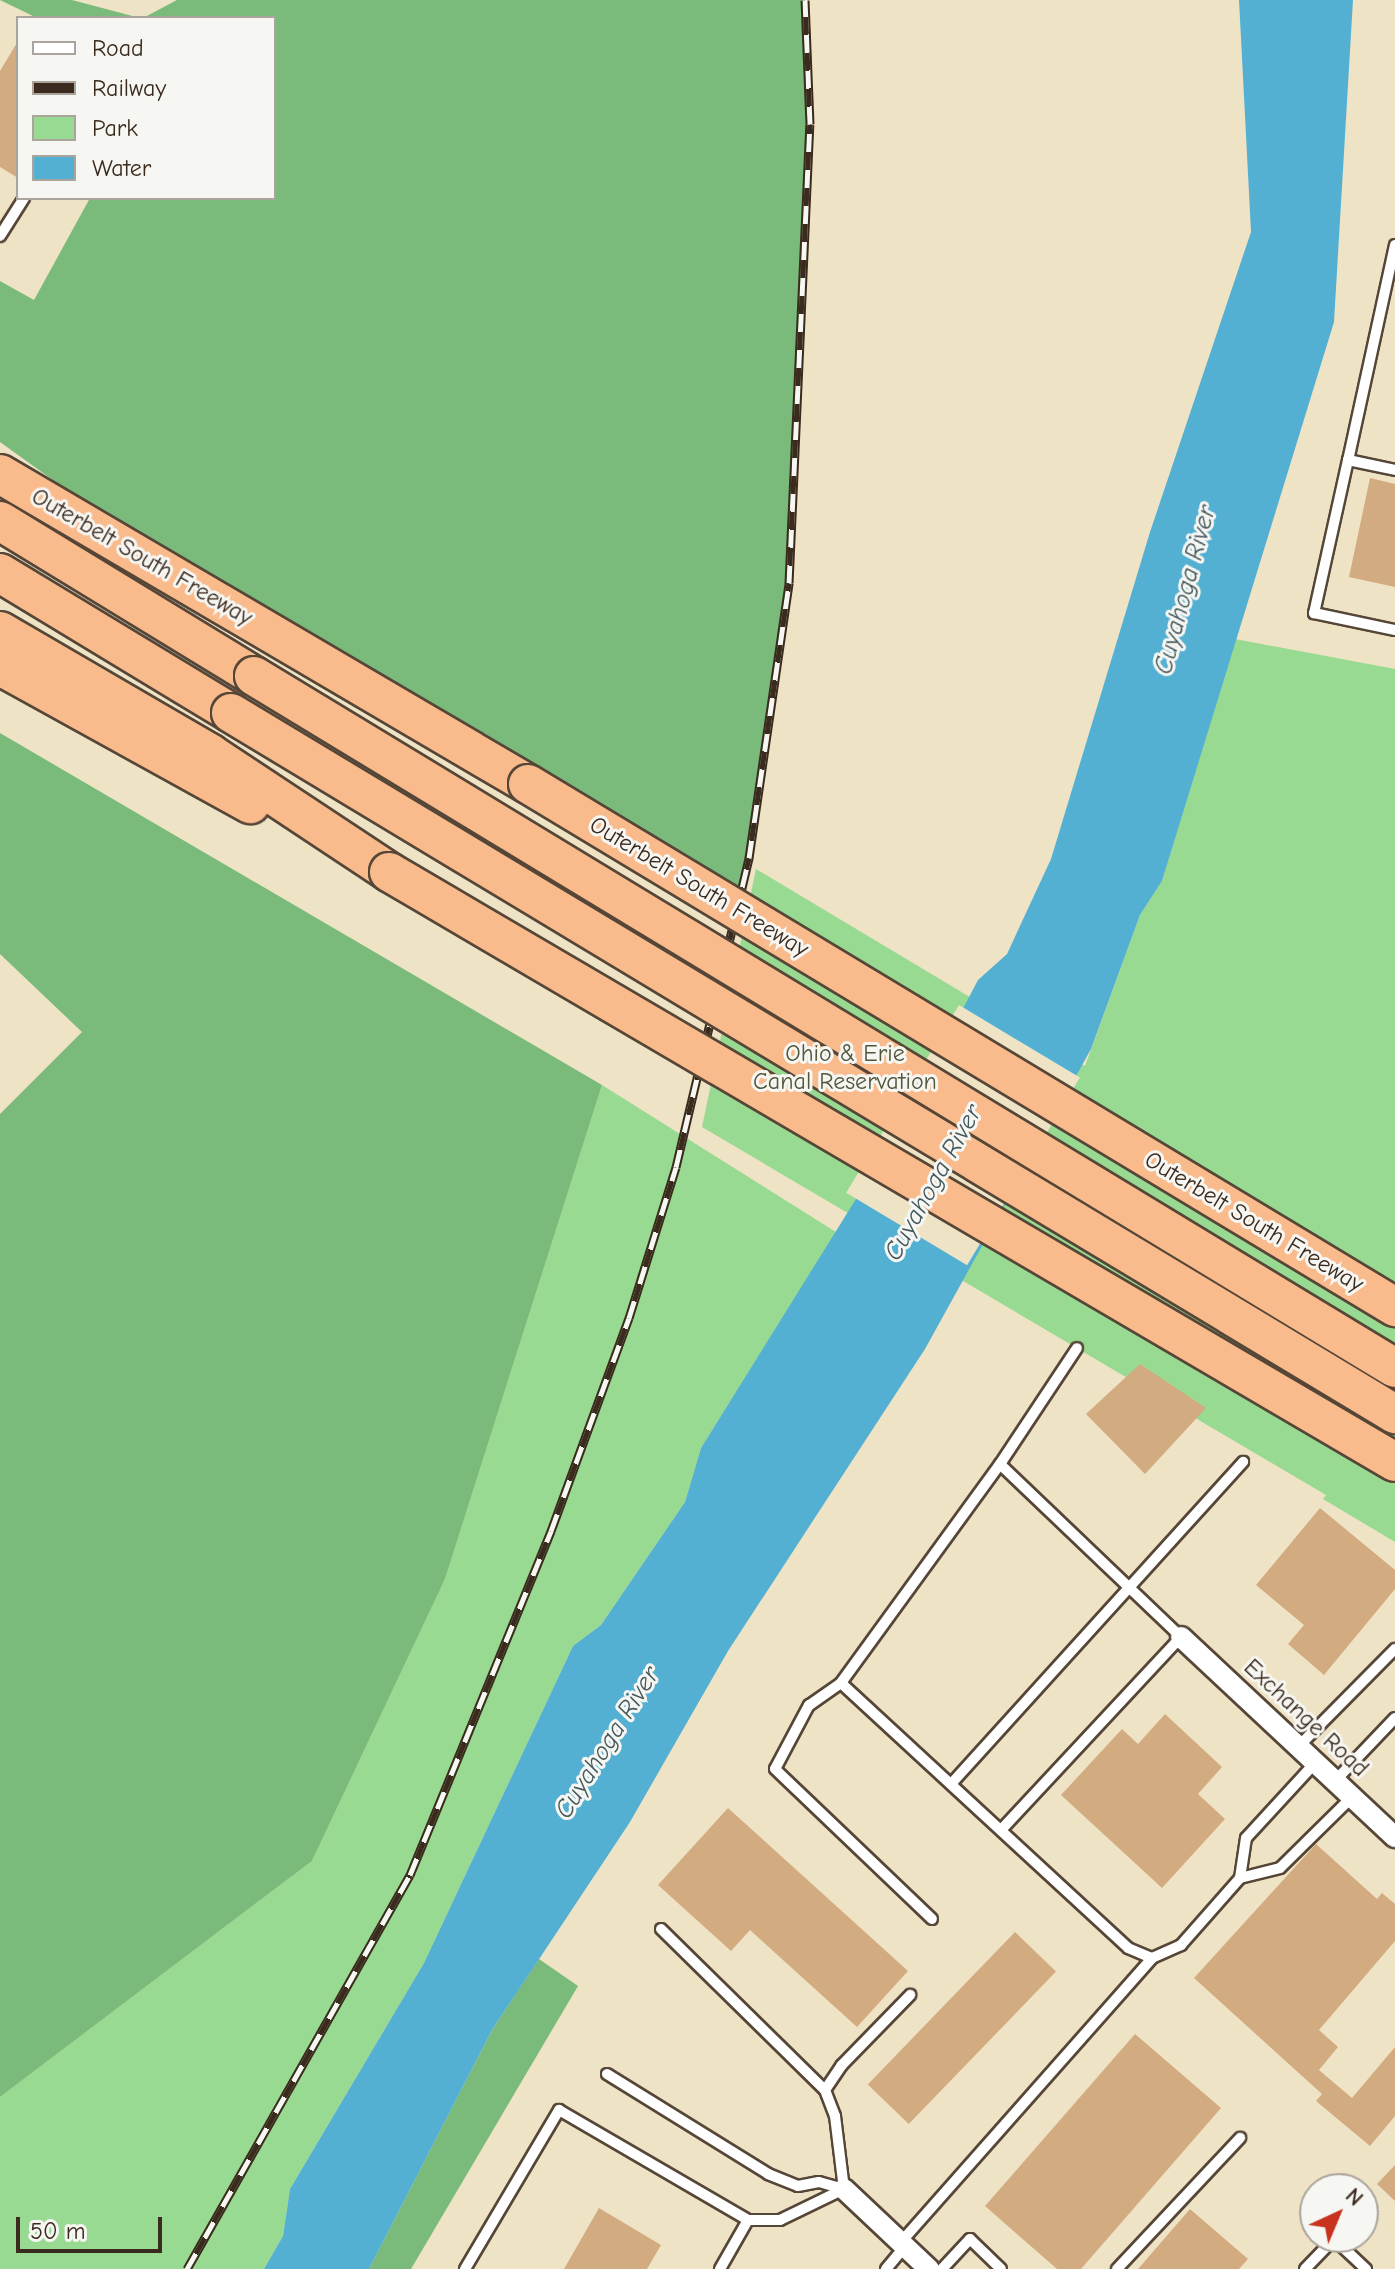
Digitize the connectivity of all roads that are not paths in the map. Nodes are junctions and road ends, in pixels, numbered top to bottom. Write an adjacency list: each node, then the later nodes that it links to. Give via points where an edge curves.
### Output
1 (23, 200): 2 (lane)
2 (0, 236)
3 (1395, 245): 4 (lane)
4 (1348, 460): 5 (lane); 9 (lane, via 1314,613)
5 (1395, 470)
6 (0, 474): 13 (highway, Outerbelt South Freeway, bridge)
7 (0, 521): 15 (highway, bridge)
8 (0, 573): 16 (highway, bridge)
9 (1395, 630)
10 (0, 631): 12 (highway)
11 (0, 666): 12 (highway)
12 (203, 766): 18 (highway, bridge)
13 (1395, 1307)
14 (1077, 1348): 19 (lane)
15 (1395, 1368)
16 (1395, 1414)
17 (1243, 1462): 20 (lane)
18 (1395, 1462)
19 (1000, 1464): 20 (lane); 23 (lane)
20 (1126, 1585): 21 (lane); 28 (lane)
21 (1181, 1637): 25 (street, Exchange Road); 30 (lane)
22 (1395, 1649): 25 (lane)
23 (841, 1683): 28 (lane); 33 (lane, via 809,1705 775,1769)
24 (1395, 1718): 27 (lane)
25 (1298, 1747): 26 (street, Exchange Road)
26 (1315, 1763): 27 (street, Exchange Road); 32 (lane, via 1246,1838)
27 (1335, 1781): 29 (street, Exchange Road)
28 (951, 1784): 30 (lane)
29 (1352, 1797): 31 (street, Exchange Road); 32 (lane, via 1280,1868)
30 (1001, 1830): 35 (lane, via 1128,1948)
31 (1395, 1837)
32 (1240, 1878): 35 (lane, via 1181,1945)
33 (932, 1919)
34 (661, 1929): 38 (lane)
35 (1152, 1958): 42 (lane)
36 (910, 1995): 38 (lane, via 842,2065)
37 (607, 2074): 40 (lane, via 768,2174 798,2186 819,2182)
38 (825, 2090): 40 (lane, via 835,2116)
39 (1240, 2138): 49 (lane)
40 (844, 2189): 41 (lane, via 780,2220); 42 (street)
41 (748, 2220): 43 (lane, via 559,2110); 44 (lane)
42 (903, 2244): 45 (lane); 46 (street)
43 (465, 2269)
44 (720, 2269)
45 (886, 2269)
46 (929, 2269)
47 (942, 2269): 48 (lane, via 970,2239)
48 (1001, 2269)
49 (1117, 2269)
50 (1305, 2269): 51 (lane, via 1334,2239)
51 (1366, 2269)

